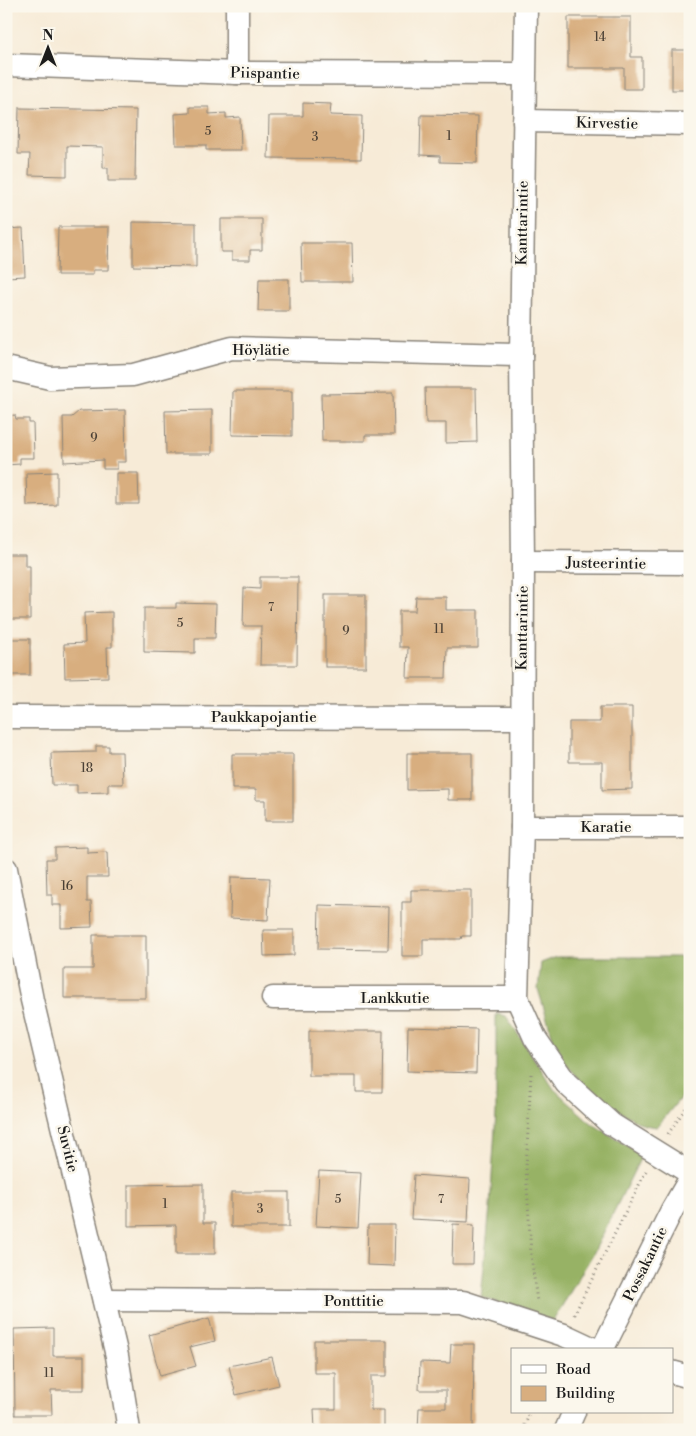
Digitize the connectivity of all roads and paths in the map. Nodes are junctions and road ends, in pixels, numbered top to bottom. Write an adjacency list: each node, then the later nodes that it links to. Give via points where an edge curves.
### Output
1 (237, 6): 4 (street)
2 (526, 6): 5 (street, Kanttarintie)
3 (6, 65): 4 (street, Piispantie)
4 (237, 73): 5 (street, Piispantie)
5 (524, 74): 6 (street, Kanttarintie)
6 (524, 121): 7 (street, Kirvestie); 8 (street, Kanttarintie)
7 (690, 124)
8 (520, 355): 9 (street, Höylätie, via 232,348 133,375 50,378); 10 (street, Kanttarintie)
9 (6, 368)
10 (523, 562): 11 (street, Justeerintie); 13 (street, Kanttarintie)
11 (690, 564)
12 (6, 717): 13 (street, Paukkapojantie)
13 (521, 718): 14 (street, Kanttarintie)
14 (522, 827): 15 (street, Karatie); 18 (street, Kanttarintie)
15 (690, 827)
16 (6, 869): 24 (street, Suvitie, via 32,1000)
17 (273, 998): 18 (street, Lankkutie)
18 (517, 998): 19 (street, Kanttarintie)
19 (535, 1038): 21 (street, Kanttarintie, via 566,1083 611,1124); 25 (path, via 526,1167 531,1254 537,1302)
20 (690, 1102): 21 (path)
21 (656, 1153): 22 (street, Kanttarintie); 25 (path)
22 (690, 1173)
23 (690, 1179): 27 (street, Possakantie)
24 (104, 1300): 25 (street, Ponttitie, via 463,1302); 32 (street, Suvitie)
25 (555, 1332): 26 (street, Ponttitie)
26 (591, 1348)
27 (603, 1348)
28 (674, 1373): 29 (street)
29 (690, 1377)
30 (529, 1414): 33 (path)
31 (573, 1414): 34 (street)
32 (129, 1430)
33 (523, 1430)
34 (566, 1430)

